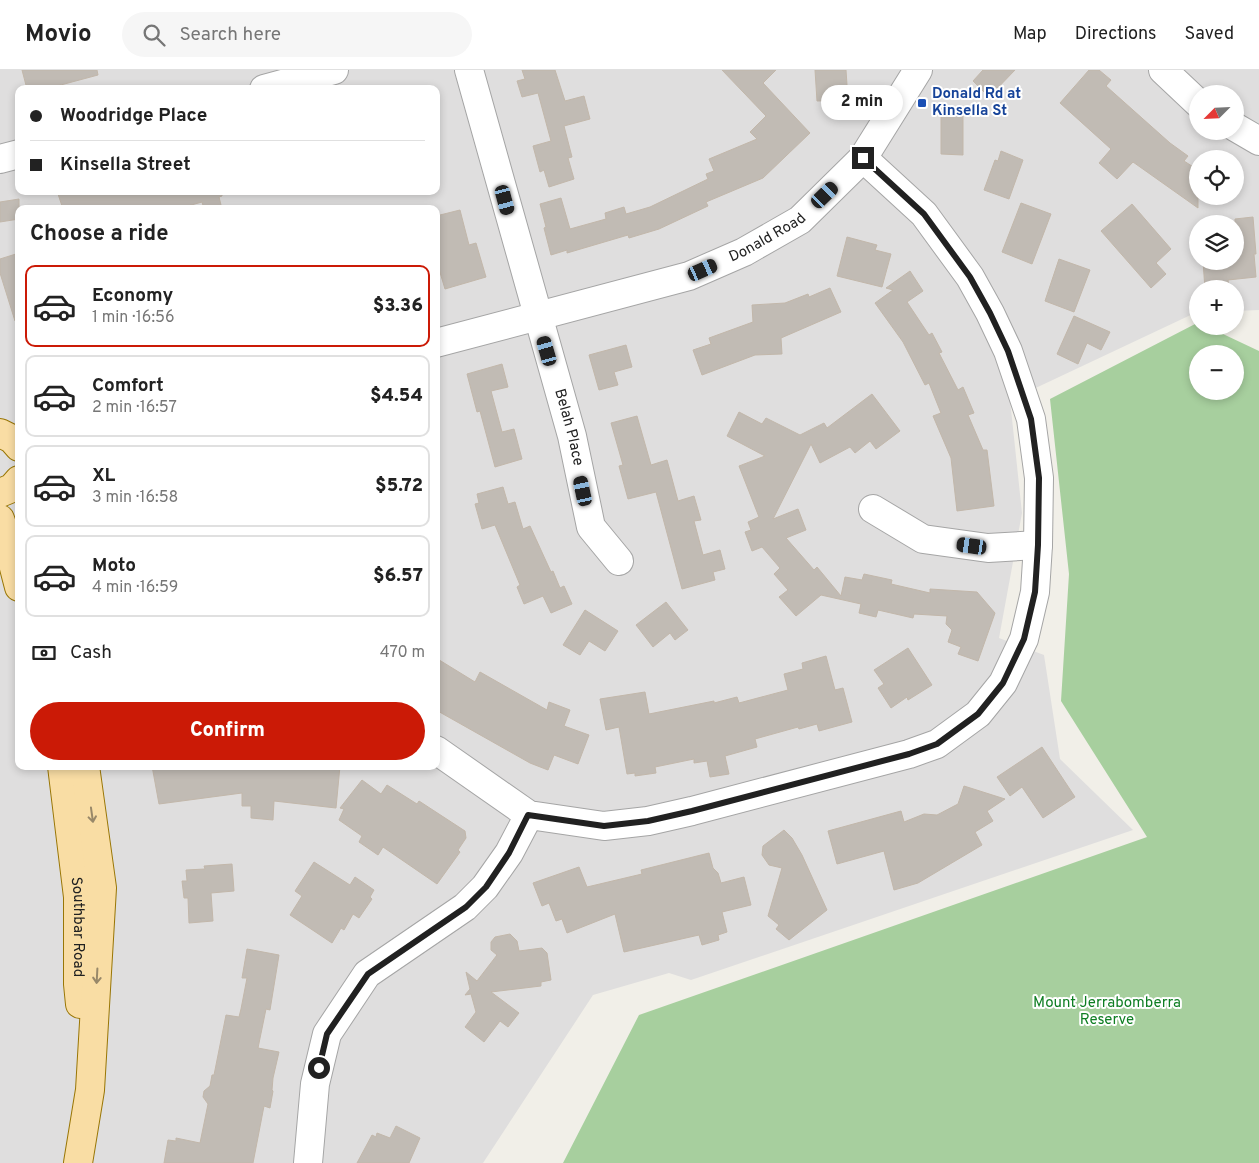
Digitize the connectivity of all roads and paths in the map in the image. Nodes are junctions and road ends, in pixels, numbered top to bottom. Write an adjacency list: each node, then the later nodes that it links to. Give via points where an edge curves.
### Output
1 (334, 70): 5 (street)
2 (469, 70): 12 (street, Belah Place)
3 (918, 70): 10 (street, Donald Road)
4 (1164, 70): 6 (street)
5 (279, 85)
6 (1189, 94)
7 (1244, 132): 8 (street)
8 (1259, 141)
9 (15, 155): 11 (street)
10 (863, 158): 12 (street, Donald Road, via 800,220 744,252 689,276); 18 (street, via 924,214 970,277 1008,351 1031,419 1039,478)
11 (0, 159)
12 (537, 316): 13 (street, Donald Road); 19 (street, Belah Place, via 572,436 591,527)
13 (440, 342)
14 (15, 485): 15 (main road)
15 (0, 493)
16 (873, 509): 18 (street, via 923,539 988,548)
17 (0, 520): 20 (main road)
18 (1038, 545): 24 (street, via 1035,592 1024,639 1003,683 978,714 937,744 648,821 604,826)
19 (619, 561)
20 (15, 572)
21 (440, 753): 24 (street)
22 (62, 770): 25 (main road, Southbar Road, via 78,897 78,984)
23 (87, 770): 25 (main road, Southbar Road, one-way to 25, via 102,888)
24 (528, 815): 27 (street, via 509,853 486,887 466,907 368,974 327,1034 316,1084)
25 (90, 1090): 26 (main road, Southbar Road)
26 (78, 1163)
27 (308, 1163)

